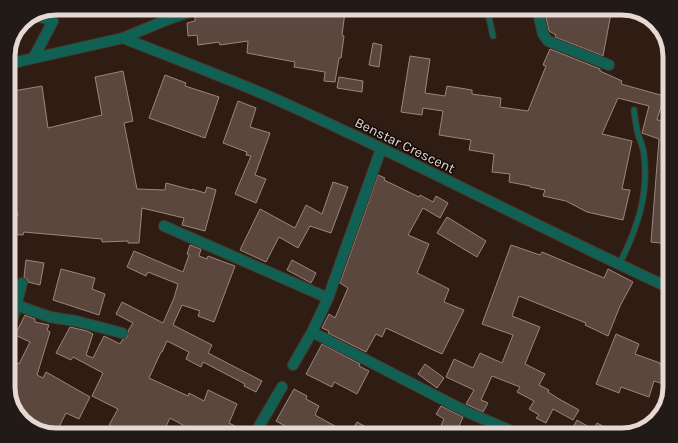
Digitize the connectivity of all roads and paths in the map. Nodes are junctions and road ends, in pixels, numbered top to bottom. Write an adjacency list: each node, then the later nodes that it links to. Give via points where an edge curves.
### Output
1 (54, 15): 6 (lane)
2 (180, 15): 8 (street)
3 (488, 15): 7 (lane)
4 (539, 15): 11 (street, via 543,34 548,41)
5 (43, 17): 6 (street)
6 (53, 20): 9 (street)
7 (493, 36)
8 (123, 38): 9 (street); 13 (street, Benstar Crescent, via 266,95)
9 (34, 57): 10 (street)
10 (15, 62)
11 (609, 65)
12 (634, 110): 15 (lane, via 644,154 646,179 641,210)
13 (381, 149): 15 (street, Benstar Crescent); 18 (street)
14 (164, 226): 18 (street)
15 (619, 265): 17 (street, Benstar Crescent)
16 (22, 283): 19 (street)
17 (663, 285)
18 (328, 298): 21 (street)
19 (16, 305): 20 (street); 22 (street)
20 (15, 309)
21 (312, 332): 23 (street); 26 (street, via 467,412)
22 (122, 333)
23 (293, 365)
24 (282, 387): 25 (street)
25 (258, 428)
26 (505, 428)

